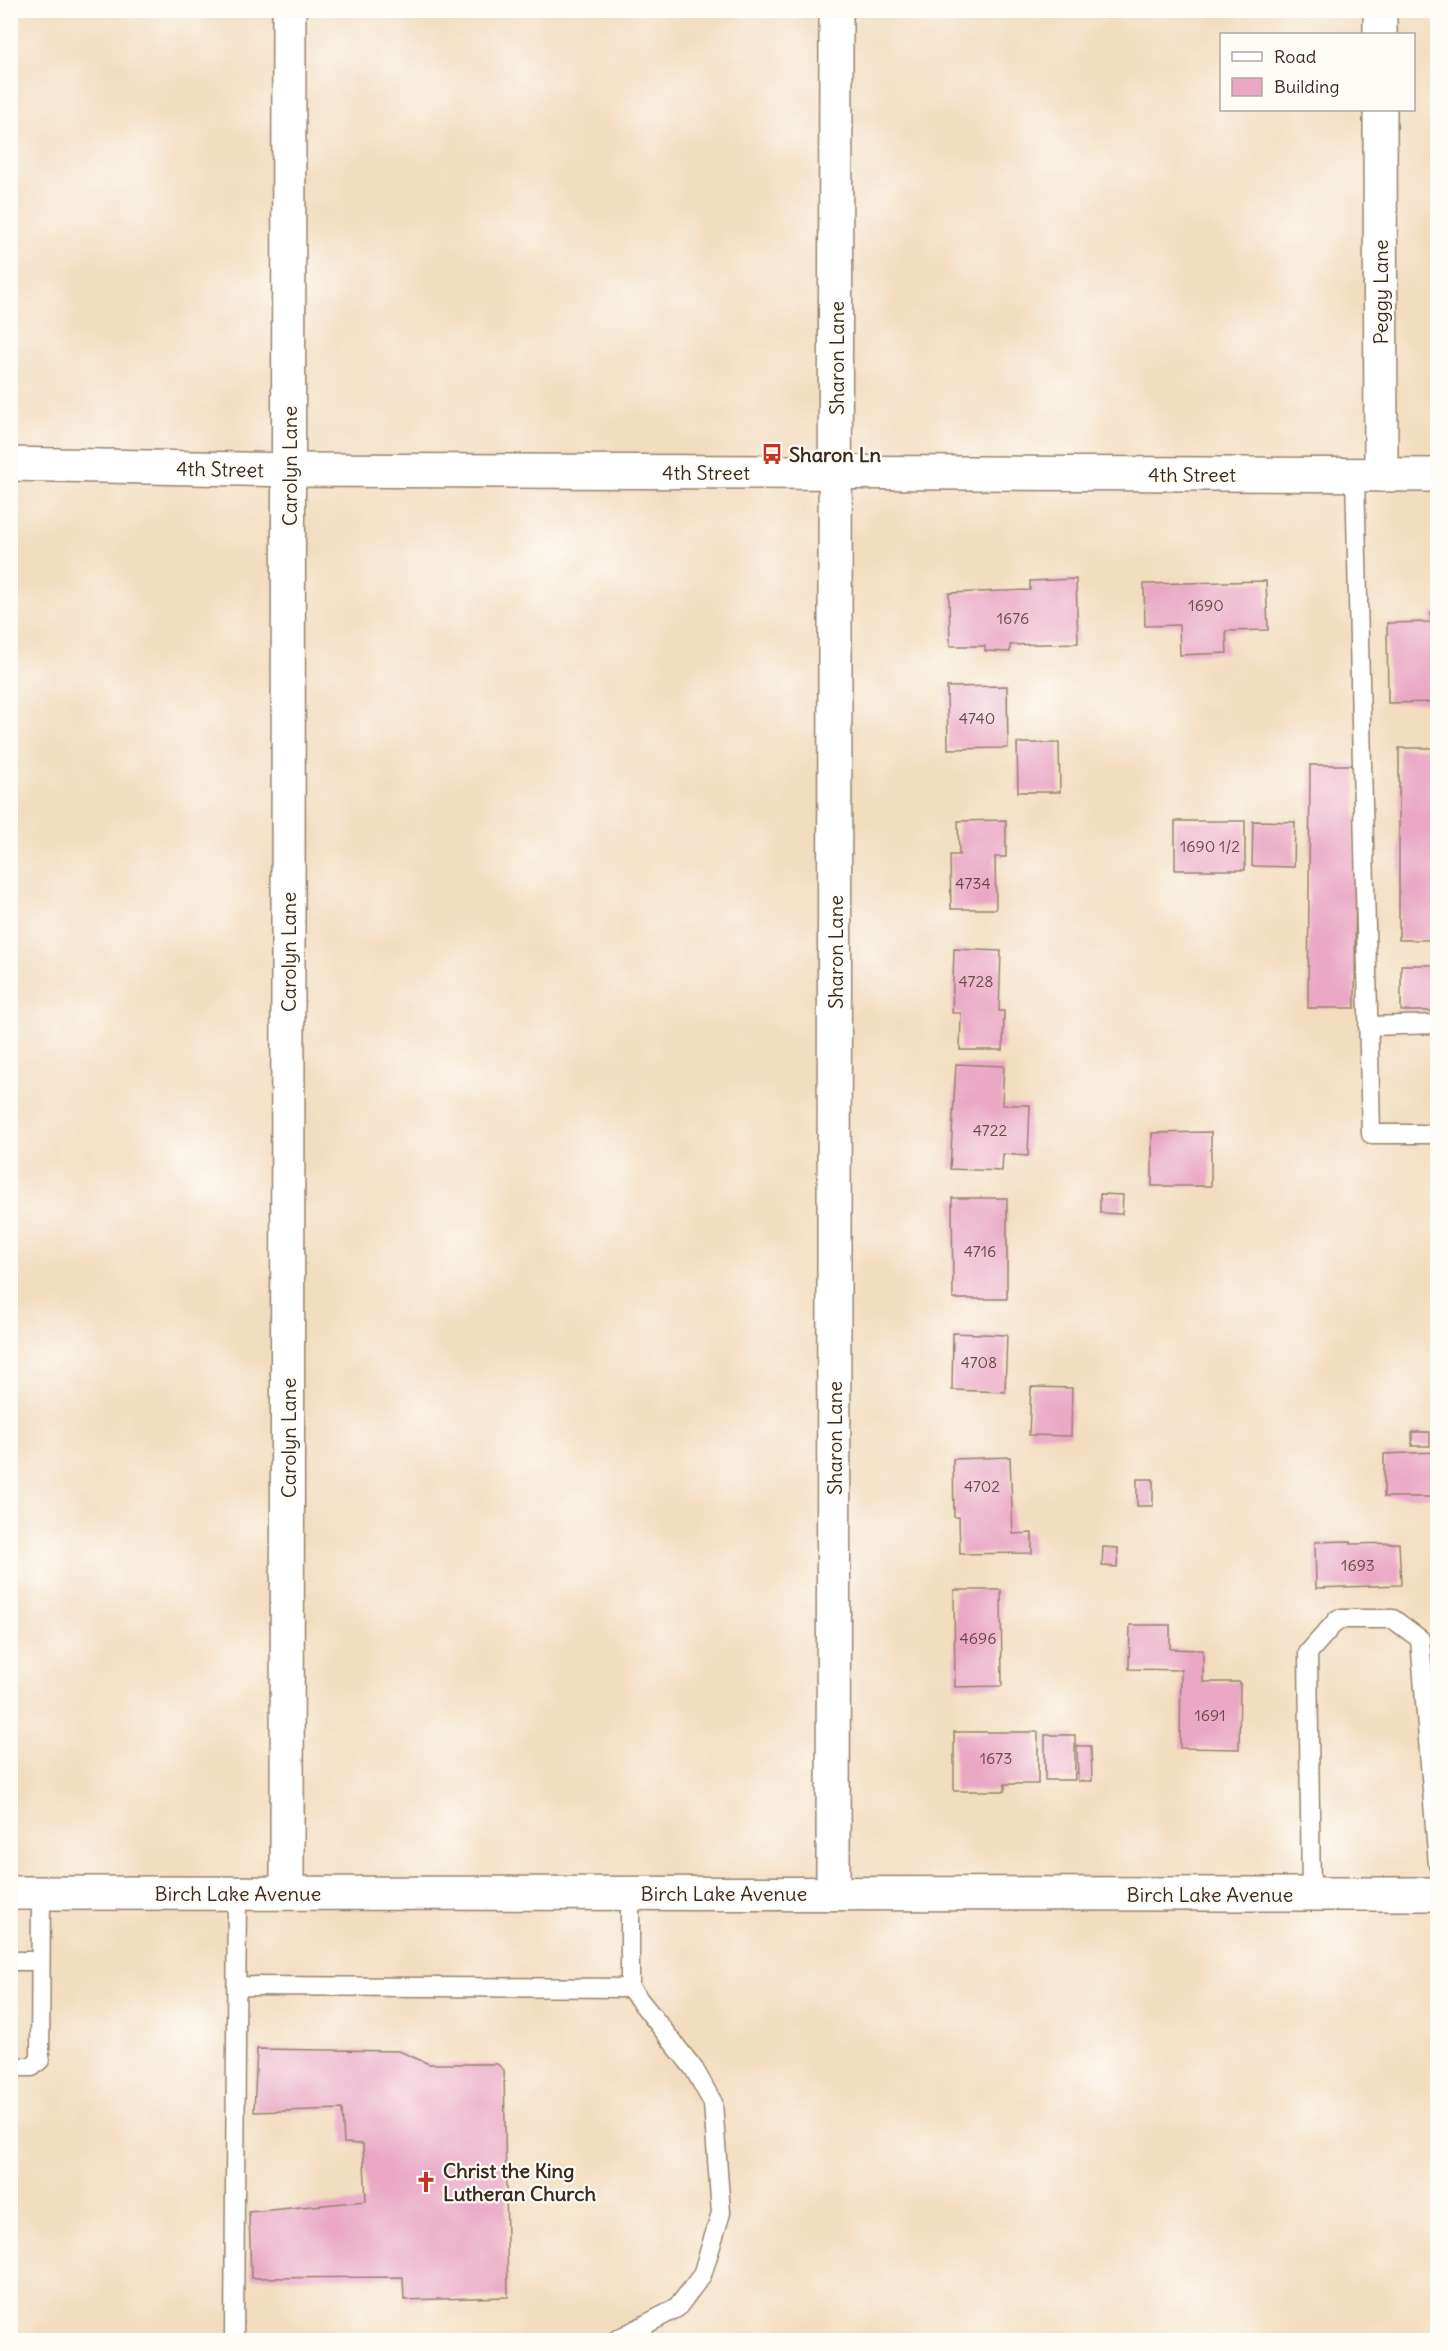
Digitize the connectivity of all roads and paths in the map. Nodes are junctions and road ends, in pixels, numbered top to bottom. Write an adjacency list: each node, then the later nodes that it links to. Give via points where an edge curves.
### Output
1 (289, 10): 7 (street, Carolyn Lane)
2 (836, 10): 8 (street, Sharon Lane)
3 (1380, 10): 4 (street)
4 (1380, 33)
5 (1380, 111): 9 (street, Peggy Lane)
6 (10, 464): 7 (street, 4th Street)
7 (289, 470): 8 (street, 4th Street); 17 (street, Carolyn Lane)
8 (836, 473): 9 (street, 4th Street); 19 (street, Sharon Lane)
9 (1368, 475): 10 (street, 4th Street); 12 (lane)
10 (1437, 475)
11 (1437, 1024): 12 (lane)
12 (1368, 1026): 13 (lane, via 1371,1134)
13 (1437, 1134)
14 (1437, 1865): 20 (lane, via 1420,1639 1393,1619 1338,1619 1308,1653)
15 (26, 1893): 16 (street, Birch Lake Avenue); 23 (lane)
16 (237, 1893): 17 (street, Birch Lake Avenue); 24 (lane)
17 (287, 1893): 18 (street, Birch Lake Avenue)
18 (630, 1893): 19 (street, Birch Lake Avenue); 25 (lane)
19 (833, 1893): 20 (street, Birch Lake Avenue)
20 (1311, 1894): 21 (street, Birch Lake Avenue)
21 (1437, 1894)
22 (10, 1961): 23 (lane)
23 (40, 1961): 26 (lane, via 40,2060 32,2067)
24 (236, 1986): 25 (lane); 27 (lane)
25 (630, 1988): 28 (lane, via 694,2068 713,2103 721,2213 702,2275 677,2308)
26 (10, 2067)
27 (234, 2340)
28 (616, 2340)

